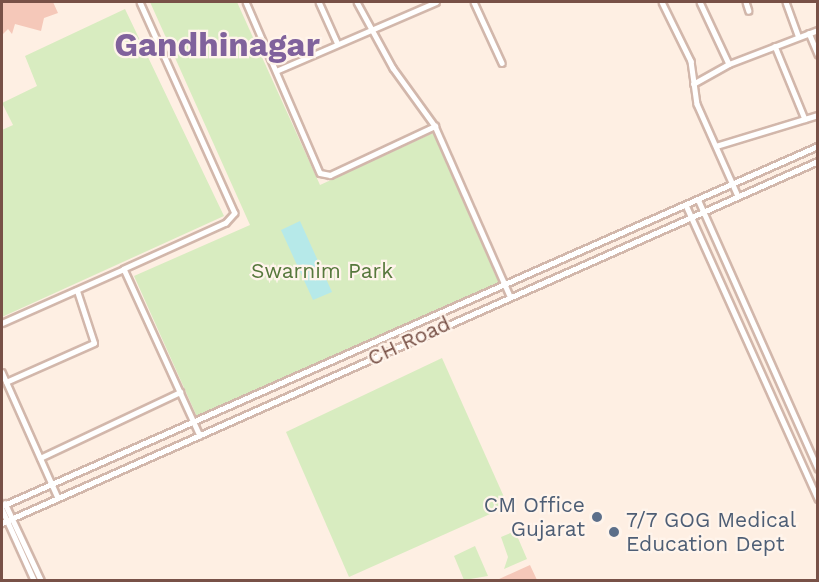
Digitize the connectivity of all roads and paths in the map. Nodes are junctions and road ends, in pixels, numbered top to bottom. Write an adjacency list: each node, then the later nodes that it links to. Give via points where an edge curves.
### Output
1 (140, 2): 35 (street, via 235,216)
2 (246, 2): 21 (street)
3 (319, 2): 16 (street)
4 (357, 2): 12 (street)
5 (436, 2): 12 (street)
6 (474, 2): 19 (street)
7 (662, 2): 22 (street, via 691,61)
8 (700, 2): 20 (street)
9 (746, 2): 11 (street)
10 (786, 2): 15 (street)
11 (749, 11)
12 (370, 28): 16 (street); 25 (street)
13 (818, 30): 14 (street)
14 (809, 33): 15 (street); 18 (street)
15 (799, 37): 17 (street)
16 (337, 42): 21 (street)
17 (775, 46): 20 (street); 24 (street)
18 (818, 54)
19 (502, 63)
20 (729, 64): 22 (street)
21 (276, 70): 25 (street, via 325,176)
22 (693, 84): 26 (street)
23 (818, 115): 24 (street)
24 (805, 119): 26 (street)
25 (435, 126): 36 (street)
26 (716, 146): 29 (street)
27 (818, 146): 29 (street, CH Road)
28 (818, 161): 30 (street, CH Road)
29 (732, 184): 30 (street); 31 (street, CH Road)
30 (738, 196): 33 (street, CH Road)
31 (698, 199): 32 (street, CH Road); 33 (street)
32 (686, 205): 34 (street); 36 (street, CH Road)
33 (703, 212): 34 (street, CH Road); 46 (street)
34 (691, 216): 38 (street, CH Road); 49 (street)
35 (124, 269): 37 (street); 42 (street)
36 (506, 285): 38 (street); 43 (street, CH Road)
37 (77, 291): 39 (street); 41 (street, via 94,343)
38 (510, 296): 44 (street, CH Road)
39 (2, 323)
40 (2, 372): 41 (street)
41 (6, 382): 45 (street)
42 (180, 392): 43 (street); 45 (street)
43 (194, 422): 44 (street); 47 (street, CH Road)
44 (200, 436): 48 (street, CH Road)
45 (40, 458): 47 (street)
46 (818, 468)
47 (51, 483): 48 (street); 50 (street, CH Road)
48 (58, 498): 51 (street, CH Road)
49 (818, 499)
50 (3, 506): 51 (street); 52 (street)
51 (14, 517): 52 (street, CH Road); 55 (street)
52 (7, 520): 53 (street, CH Road); 54 (street)
53 (2, 523)
54 (34, 580)
55 (41, 580)

